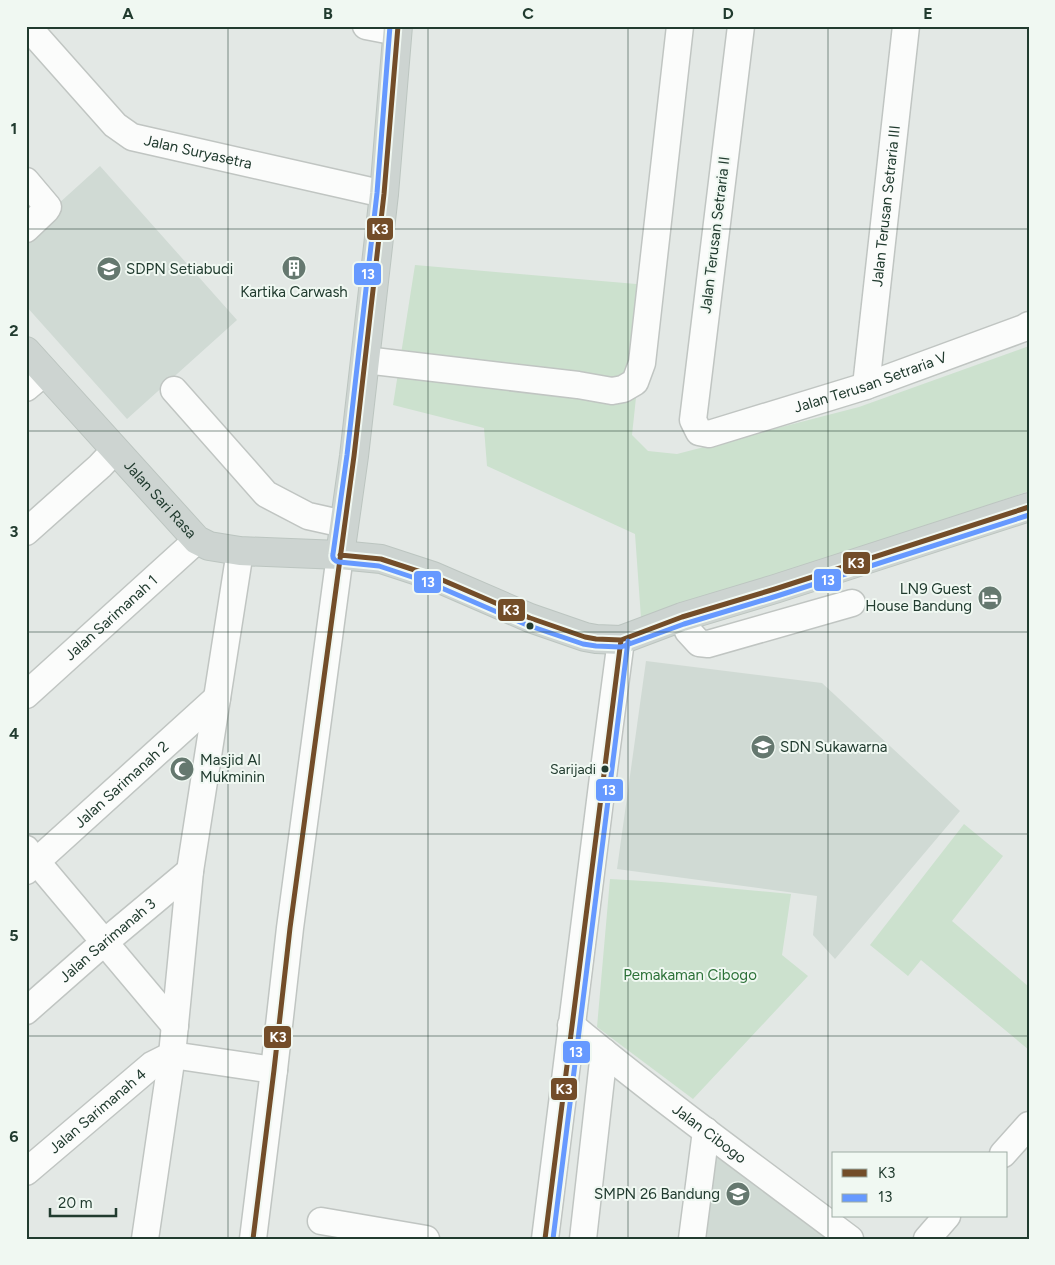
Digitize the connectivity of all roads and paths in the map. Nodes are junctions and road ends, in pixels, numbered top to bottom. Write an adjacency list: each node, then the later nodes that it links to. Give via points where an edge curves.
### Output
1 (27, 26): 8 (street, Jalan Suryasetra, via 115,125 132,137)
2 (366, 26): 6 (street)
3 (680, 26): 12 (street, via 642,363 635,382 612,391)
4 (741, 26): 16 (street, Jalan Terusan Setraria II, via 692,420 699,432)
5 (906, 26): 14 (street, Jalan Terusan Setraria III)
6 (398, 29): 8 (main road)
7 (26, 182): 9 (street, via 48,207)
8 (384, 194): 12 (main road)
9 (26, 229)
10 (1029, 325): 14 (street, Jalan Terusan Setraria V)
11 (26, 351): 13 (main road, Jalan Sari Rasa)
12 (365, 360): 19 (main road)
13 (36, 380): 17 (main road, Jalan Sari Rasa)
14 (866, 386): 16 (street, Jalan Terusan Setraria V)
15 (174, 390): 19 (street, via 266,494 308,516)
16 (709, 434)
17 (115, 450): 20 (street); 21 (main road, Jalan Sari Rasa)
18 (1029, 507): 25 (main road)
19 (344, 524): 23 (main road)
20 (26, 532)
21 (197, 540): 22 (main road, Jalan Sari Rasa, via 209,546); 27 (street, Jalan Sarimanah 1)
22 (240, 551): 23 (main road, Jalan Sari Rasa); 28 (street)
23 (340, 555): 26 (main road, Jalan Sari Rasa, via 380,559 433,576 530,618 585,637); 37 (street)
24 (852, 603): 25 (street, via 708,644 699,644 688,632)
25 (682, 617): 26 (main road)
26 (622, 640): 33 (street)
27 (26, 695)
28 (217, 698): 29 (street, Jalan Sarimanah 2); 30 (street)
29 (30, 860): 31 (street)
30 (190, 871): 31 (street, Jalan Sarimanah 3); 34 (street)
31 (105, 942): 32 (street, Jalan Sarimanah 3); 34 (street)
32 (26, 1011)
33 (571, 1025): 35 (street, Jalan Cibogo); 47 (street)
34 (175, 1026): 36 (street)
35 (604, 1052): 39 (street, Jalan Cibogo); 48 (street)
36 (172, 1055): 37 (street); 41 (street, Jalan Sarimanah 4, via 152,1065); 44 (street)
37 (274, 1070): 45 (street)
38 (1029, 1125): 40 (street)
39 (706, 1131): 49 (street); 50 (street, Jalan Cibogo)
40 (1005, 1152)
41 (26, 1172)
42 (945, 1218): 51 (street)
43 (321, 1221): 46 (street)
44 (145, 1239)
45 (253, 1239)
46 (426, 1239)
47 (545, 1239)
48 (583, 1239)
49 (692, 1239)
50 (850, 1239)
51 (927, 1239)

